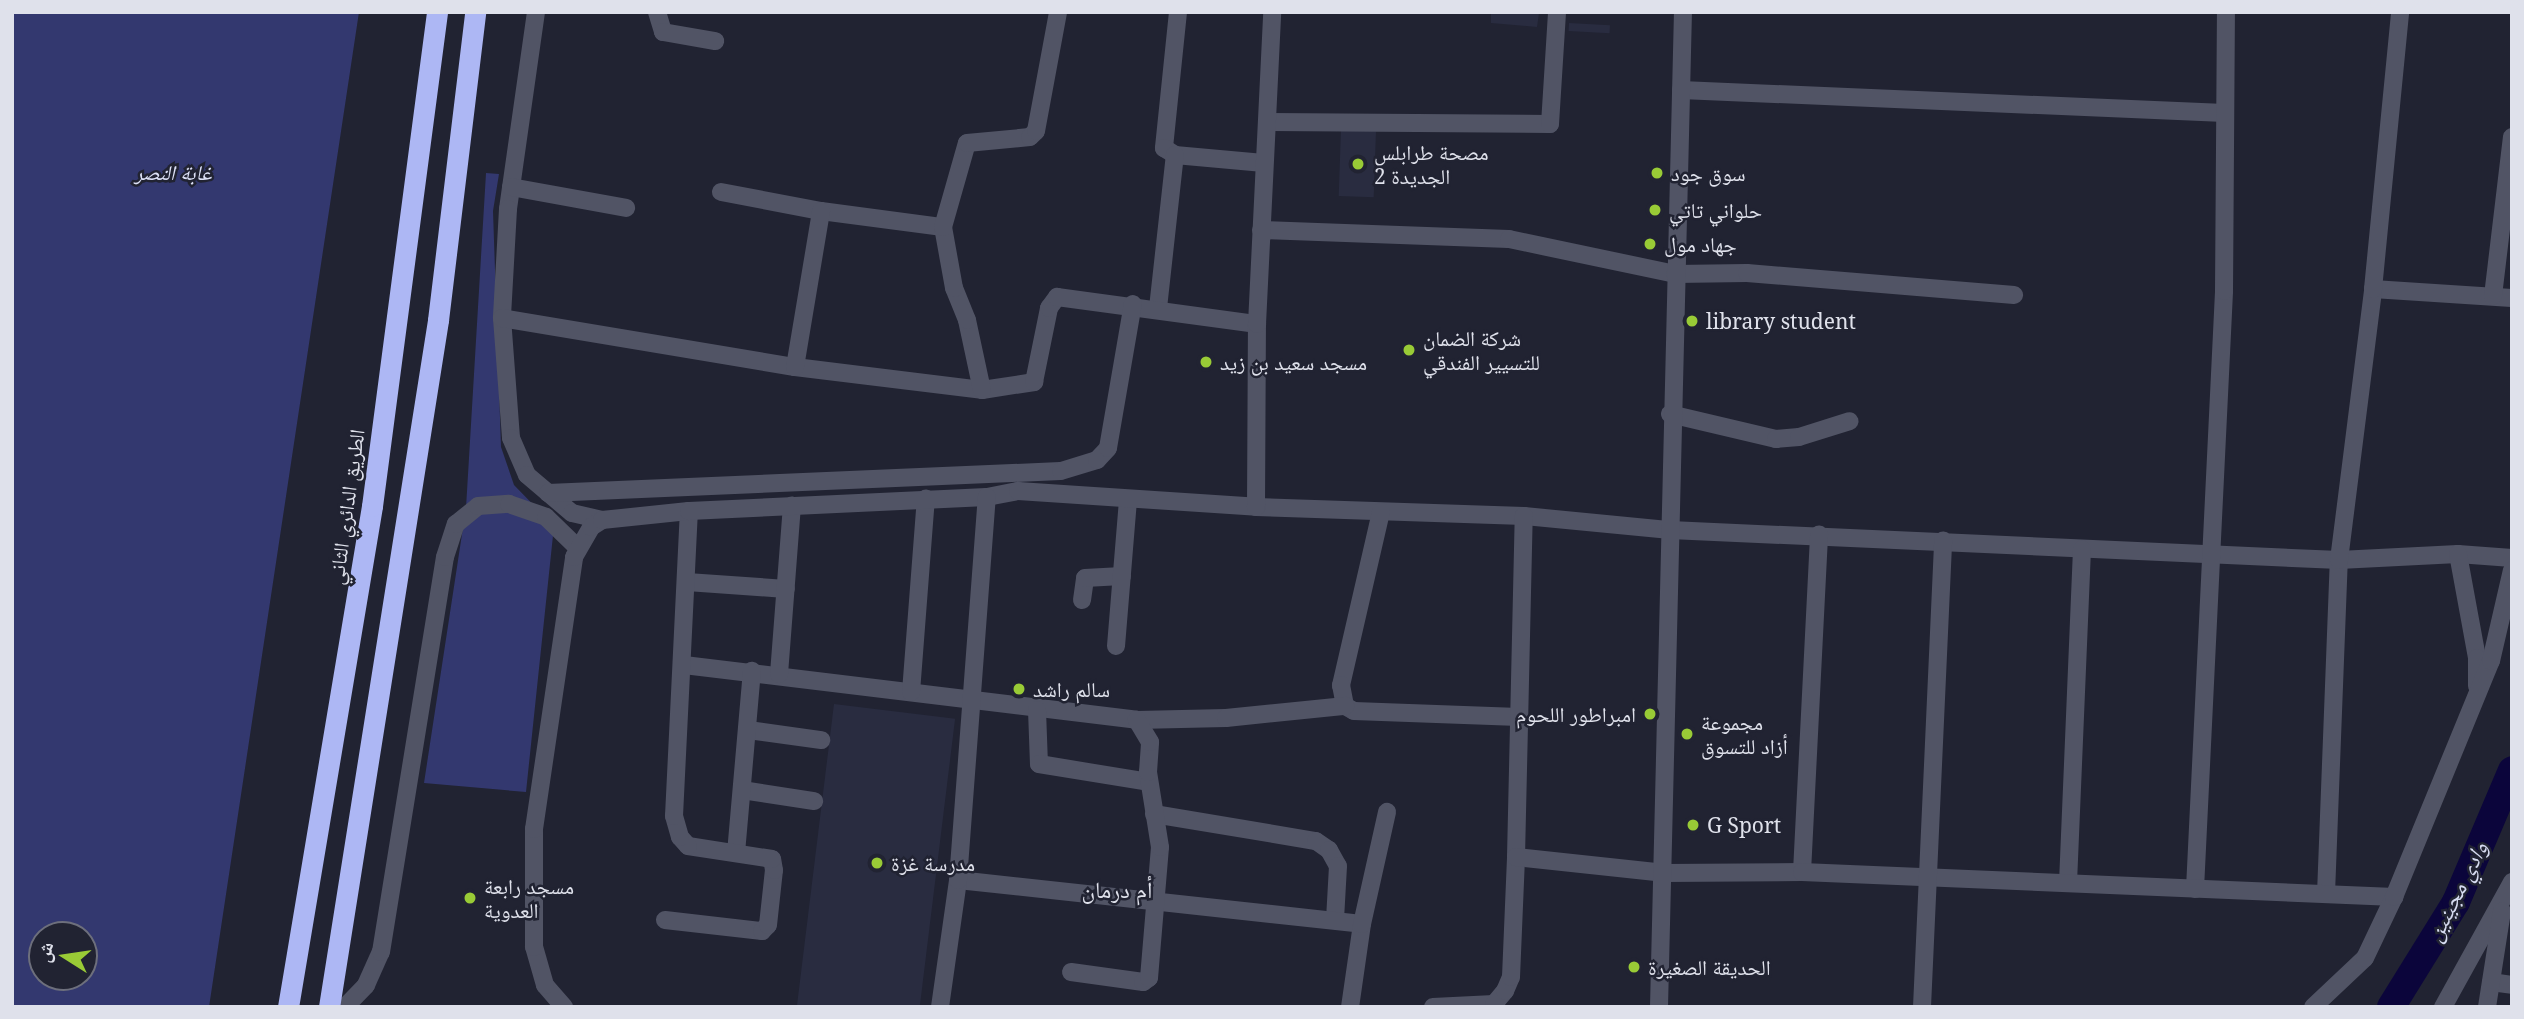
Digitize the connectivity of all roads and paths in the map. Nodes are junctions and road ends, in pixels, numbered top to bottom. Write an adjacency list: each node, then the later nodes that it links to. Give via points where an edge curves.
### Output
1 (437, 12): 99 (highway, الطريق الدائري الثاني, via 372,506)
2 (475, 12): 100 (highway, via 438,320)
3 (536, 12): 19 (street)
4 (657, 12): 12 (street, via 663,32)
5 (1058, 12): 23 (street, via 1036,131 1030,137 967,143)
6 (1178, 12): 17 (street, via 1163,144)
7 (1272, 12): 15 (street)
8 (1557, 12): 15 (street, via 1550,124)
9 (1683, 12): 13 (street)
10 (2226, 12): 14 (street)
11 (2400, 12): 26 (street)
12 (715, 41)
13 (1681, 90): 14 (street); 25 (street)
14 (2225, 113): 53 (street, via 2224,291)
15 (1268, 122): 18 (street)
16 (2512, 137): 28 (street)
17 (1175, 155): 18 (street); 31 (street)
18 (1264, 163): 24 (street)
19 (511, 187): 21 (street); 32 (street)
20 (721, 192): 22 (street)
21 (626, 208)
22 (821, 211): 23 (street); 34 (street)
23 (943, 228): 35 (street)
24 (1261, 230): 25 (street, via 1510,239); 33 (street)
25 (1675, 274): 27 (street, via 1747,273); 36 (street)
26 (2373, 289): 28 (street); 56 (street)
27 (2014, 295)
28 (2493, 296): 29 (street)
29 (2512, 298)
30 (1133, 304): 31 (street); 35 (street, via 1056,298 1049,308 1034,382); 38 (street, via 1108,448 1097,460 1061,471)
31 (1158, 308): 33 (street)
32 (502, 318): 34 (street); 38 (street, via 512,447 527,475)
33 (1257, 324): 43 (street)
34 (795, 367): 35 (street)
35 (982, 390)
36 (1670, 414): 37 (street, via 1776,439); 48 (street)
37 (1850, 421)
38 (548, 493): 47 (street, via 572,513)
39 (987, 497): 40 (street); 41 (street, via 1018,491); 68 (street)
40 (926, 499): 42 (street); 66 (street)
41 (1128, 501): 43 (street); 58 (street)
42 (792, 506): 44 (street); 60 (street)
43 (1256, 507): 45 (street)
44 (689, 511): 47 (street); 59 (street)
45 (1381, 512): 46 (street); 69 (street, via 1341,685)
46 (1524, 516): 48 (street); 71 (street)
47 (601, 520): 51 (street)
48 (1670, 530): 49 (street); 83 (street)
49 (1819, 534): 50 (street); 82 (street)
50 (1943, 540): 52 (street); 84 (street)
51 (577, 547): 98 (street, via 534,829 534,947 545,985); 101 (street, via 546,517 496,502 462,516 438,556 381,952 366,985)
52 (2082, 549): 53 (street); 86 (street)
53 (2208, 554): 56 (street); 87 (street)
54 (2458, 554): 55 (street); 56 (street); 67 (street, via 2477,658)
55 (2512, 558)
56 (2339, 560): 89 (street)
57 (2512, 570): 67 (street, via 2491,661)
58 (1122, 576): 61 (street, via 1085,578); 62 (street)
59 (687, 583): 60 (street); 63 (street)
60 (786, 589): 65 (street)
61 (1082, 600)
62 (1116, 646)
63 (684, 665): 64 (street); 80 (street, via 674,816 688,846)
64 (752, 671): 65 (street); 73 (street)
65 (779, 674): 66 (street)
66 (911, 692): 68 (street)
67 (2477, 693): 90 (street)
68 (973, 698): 70 (street); 85 (street)
69 (1345, 706): 71 (street, via 1367,711); 72 (street, via 1226,719)
70 (1037, 709): 72 (street); 75 (street, via 1039,764)
71 (1519, 717): 81 (street)
72 (1137, 720): 75 (street, via 1150,743)
73 (748, 730): 74 (street); 76 (street)
74 (821, 740)
75 (1149, 782): 79 (street)
76 (742, 790): 77 (street); 80 (street)
77 (814, 801)
78 (1387, 813): 94 (street)
79 (1154, 814): 91 (street, via 1160,847); 92 (street, via 1315,841 1329,850 1338,866)
80 (736, 853): 93 (street, via 772,859 775,864 765,929 751,932)
81 (1516, 857): 83 (street); 104 (street, via 1511,977 1505,991 1494,1004)
82 (1802, 872): 83 (street); 84 (street)
83 (1665, 873): 105 (street)
84 (1926, 877): 86 (street); 106 (street)
85 (958, 880): 91 (street); 102 (street)
86 (2068, 883): 87 (street)
87 (2195, 889): 89 (street)
88 (2509, 893): 96 (street); 108 (street)
89 (2326, 894): 90 (street)
90 (2394, 897): 107 (street, via 2365,958)
91 (1157, 900): 92 (street); 95 (street, via 1149,978 1143,982)
92 (1335, 919): 94 (street)
93 (665, 920)
94 (1362, 924): 103 (street)
95 (1071, 972)
96 (2491, 982): 97 (street); 109 (street)
97 (2512, 985)
98 (557, 1004)
99 (288, 1007)
100 (329, 1007)
101 (345, 1007)
102 (940, 1007)
103 (1350, 1007)
104 (1433, 1007)
105 (1658, 1007)
106 (1922, 1007)
107 (2313, 1007)
108 (2443, 1007)
109 (2487, 1007)

